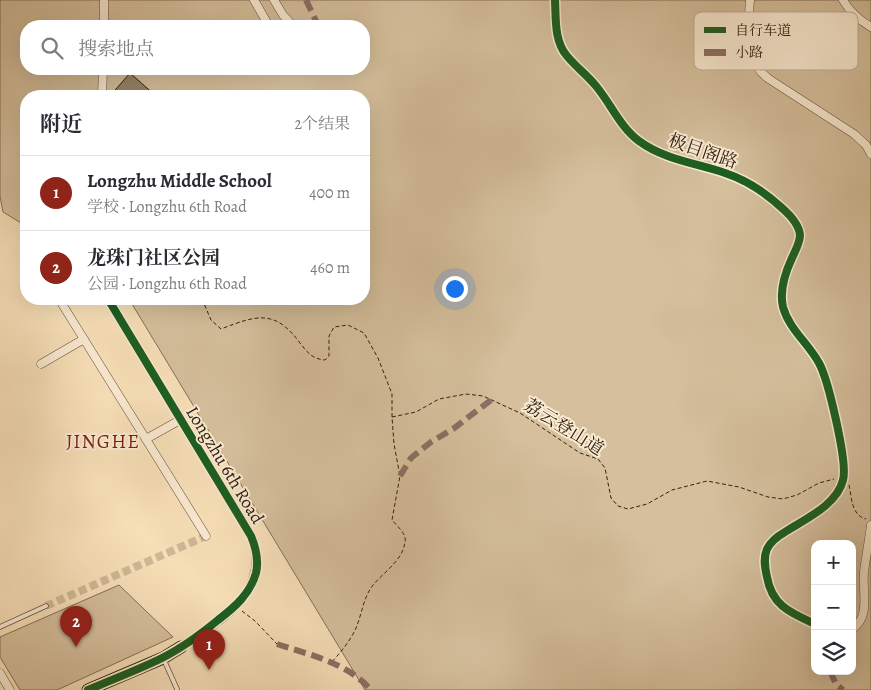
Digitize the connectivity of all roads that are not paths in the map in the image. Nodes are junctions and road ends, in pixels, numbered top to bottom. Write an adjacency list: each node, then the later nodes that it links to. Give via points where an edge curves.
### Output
1 (104, 0): 8 (street)
2 (254, 0): 9 (street)
3 (274, 0): 10 (street)
4 (555, 0): 25 (street, 极目阁路, via 556,27 562,49 597,86 629,133 669,157 732,175 768,196 793,220 800,235 785,276 782,304 824,374 838,430 844,479 832,499 771,542 765,568 767,582 776,600)
5 (843, 0): 6 (street)
6 (852, 12)
7 (858, 18): 11 (street)
8 (104, 20)
9 (266, 20)
10 (288, 20)
11 (871, 27)
12 (759, 70): 15 (street, via 854,134)
13 (103, 75): 14 (street)
14 (102, 90)
15 (871, 154)
16 (63, 305): 18 (street)
17 (112, 305): 20 (street, Longzhu 6th Road)
18 (84, 339): 19 (street); 21 (street)
19 (41, 364)
20 (180, 420): 21 (street); 28 (street, Longzhu 6th Road, via 251,536 257,560 256,573 245,596)
21 (146, 439): 23 (street)
22 (871, 525): 26 (street, via 864,577 868,609 863,621)
23 (206, 536)
24 (46, 606): 27 (lane)
25 (811, 622)
26 (856, 626)
27 (0, 627)
28 (181, 647): 29 (street, Longzhu 6th Road)
29 (163, 658): 31 (lane); 33 (street, Longzhu 6th Road)
30 (0, 673): 32 (street)
31 (177, 689)
32 (10, 690)
33 (88, 690)

